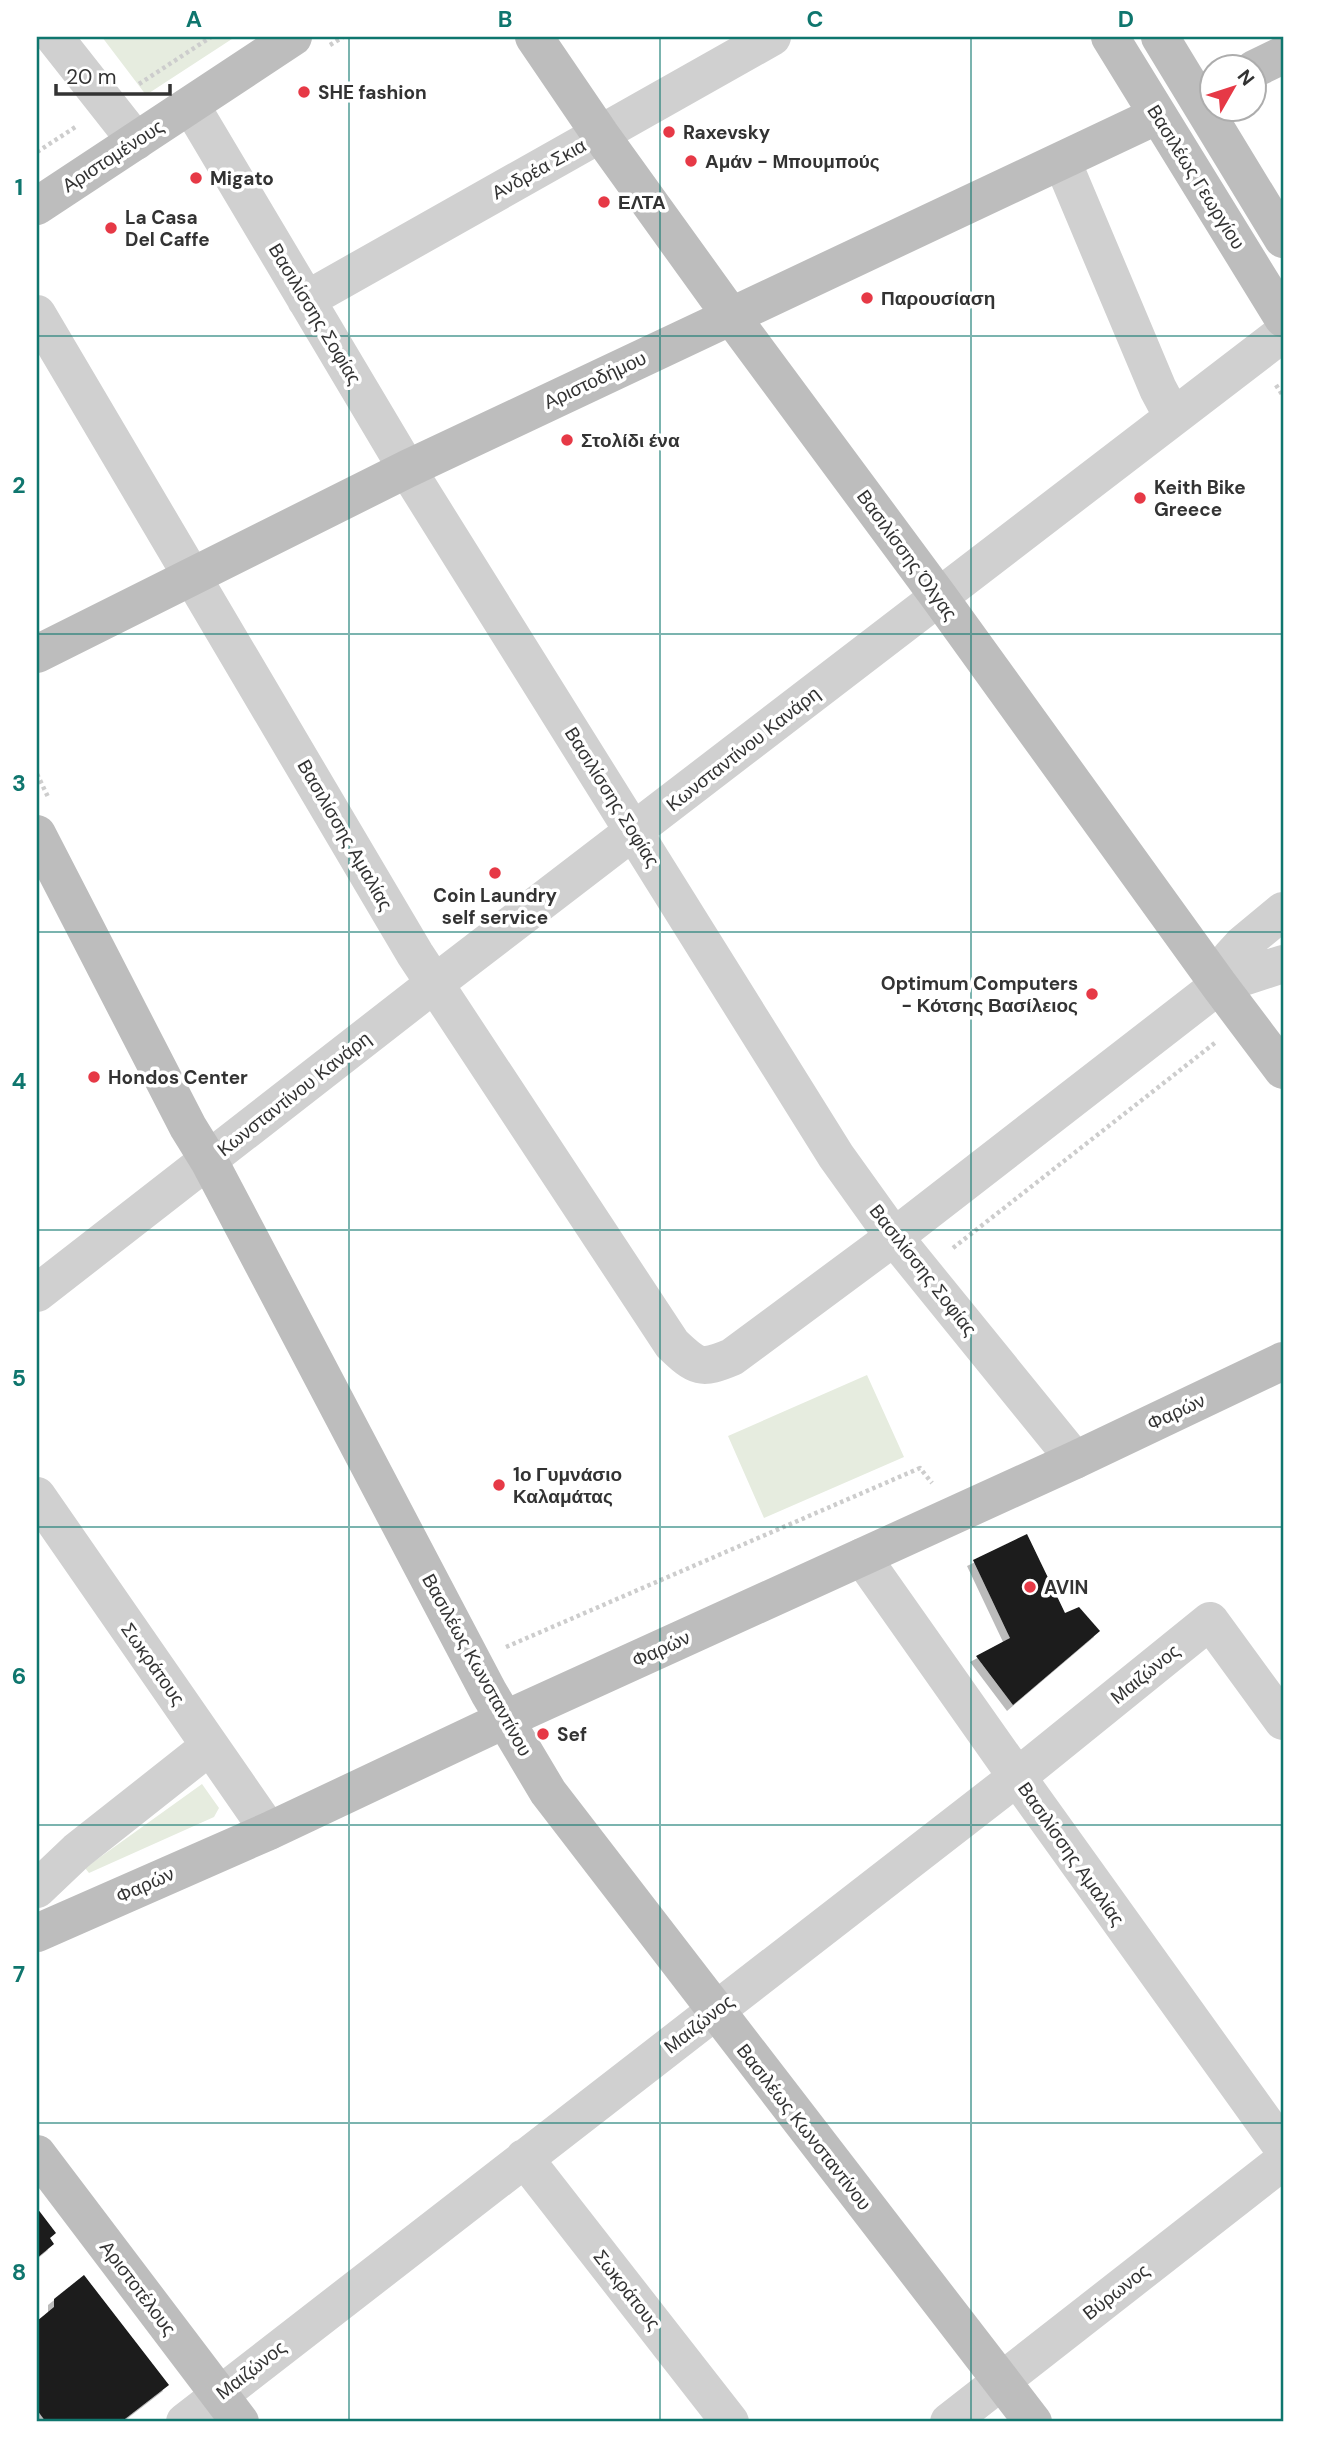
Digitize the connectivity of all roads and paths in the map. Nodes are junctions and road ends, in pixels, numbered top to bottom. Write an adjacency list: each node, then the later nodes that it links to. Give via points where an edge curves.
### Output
1 (54, 37): 12 (street)
2 (293, 37): 8 (street, Αριστομένους)
3 (534, 37): 11 (street, Βασιλίσσης Όλγας)
4 (772, 37): 11 (street, Ανδρέα Σκια)
5 (1110, 37): 9 (street, Βασιλέως Γεωργίου)
6 (1160, 37): 7 (street)
7 (1198, 86)
8 (191, 106): 12 (street, Αριστομένους); 16 (street, Βασιλίσσης Σοφίας)
9 (1158, 115): 13 (street, Αριστοδήμου); 19 (street, Βασιλέως Γεωργίου)
10 (1219, 122): 15 (street)
11 (600, 134): 16 (street, Ανδρέα Σκια); 18 (street, Βασιλίσσης Όλγας)
12 (136, 141): 14 (street, Αριστομένους)
13 (1062, 161): 18 (street, Αριστοδήμου); 21 (street)
14 (37, 206)
15 (1283, 239)
16 (306, 300): 22 (street, Βασιλίσσης Σοφίας)
17 (37, 314): 23 (street, Βασιλίσσης Αμαλίας)
18 (732, 316): 22 (street, Αριστοδήμου); 24 (street, Βασιλίσσης Όλγας)
19 (1283, 318)
20 (1283, 333): 21 (street, Κωνσταντίνου Κανάρη)
21 (1173, 417): 24 (street, Κωνσταντίνου Κανάρη)
22 (407, 469): 23 (street, Αριστοδήμου); 26 (street, Βασιλίσσης Σοφίας)
23 (193, 577): 25 (street, Αριστοδήμου); 30 (street, Βασιλίσσης Αμαλίας)
24 (939, 597): 26 (street, Κωνσταντίνου Κανάρη); 31 (street, Βασιλίσσης Όλγας)
25 (37, 654)
26 (634, 832): 30 (street, Κωνσταντίνου Κανάρη); 35 (street, Βασιλίσσης Σοφίας, via 836,1156)
27 (37, 834): 34 (street, Βασιλέως Κωνσταντίνου)
28 (1283, 911): 31 (street, via 1231,957)
29 (1283, 964): 31 (street)
30 (434, 984): 34 (street, Κωνσταντίνου Κανάρη); 35 (street, Βασιλίσσης Αμαλίας, via 672,1344 691,1362 710,1366 732,1357)
31 (1219, 985): 33 (street, Βασιλίσσης Όλγας); 35 (street)
32 (1217, 1041): 36 (path)
33 (1283, 1070)
34 (209, 1161): 37 (street, Κωνσταντίνου Κανάρη); 44 (street, Βασιλέως Κωνσταντίνου)
35 (894, 1237): 39 (street, Βασιλίσσης Σοφίας)
36 (949, 1251)
37 (37, 1293)
38 (1283, 1362): 39 (street, Φαρών)
39 (1075, 1460): 42 (street, Φαρών)
40 (935, 1487): 43 (path, via 919,1468)
41 (37, 1496): 46 (street, Σωκράτους)
42 (862, 1557): 44 (street, Φαρών); 47 (street, Βασιλίσσης Αμαλίας)
43 (503, 1648)
44 (504, 1720): 48 (street, Φαρών); 51 (street, Βασιλέως Κωνσταντίνου, via 548,1792)
45 (1283, 1721): 47 (street, Μαιζώνος, via 1210,1621)
46 (210, 1746): 48 (street, Σωκράτους); 49 (street, via 77,1851)
47 (1017, 1777): 51 (street, Μαιζώνος); 52 (street, Βασιλίσσης Αμαλίας)
48 (269, 1830): 50 (street, Φαρών)
49 (37, 1889)
50 (37, 1933)
51 (715, 2011): 54 (street, Μαιζώνος); 56 (street, Βασιλέως Κωνσταντίνου)
52 (1283, 2148)
53 (37, 2154): 57 (street, Αριστοτέλους)
54 (524, 2158): 57 (street, Μαιζώνος); 59 (street, Σωκράτους)
55 (1283, 2161): 56 (street, Βύρωνος)
56 (1001, 2381): 60 (street, Βύρωνος); 61 (street, Βασιλέως Κωνσταντίνου)
57 (229, 2409): 58 (street, Μαιζώνος)
58 (185, 2422)
59 (730, 2422)
60 (949, 2422)
61 (1033, 2422)

